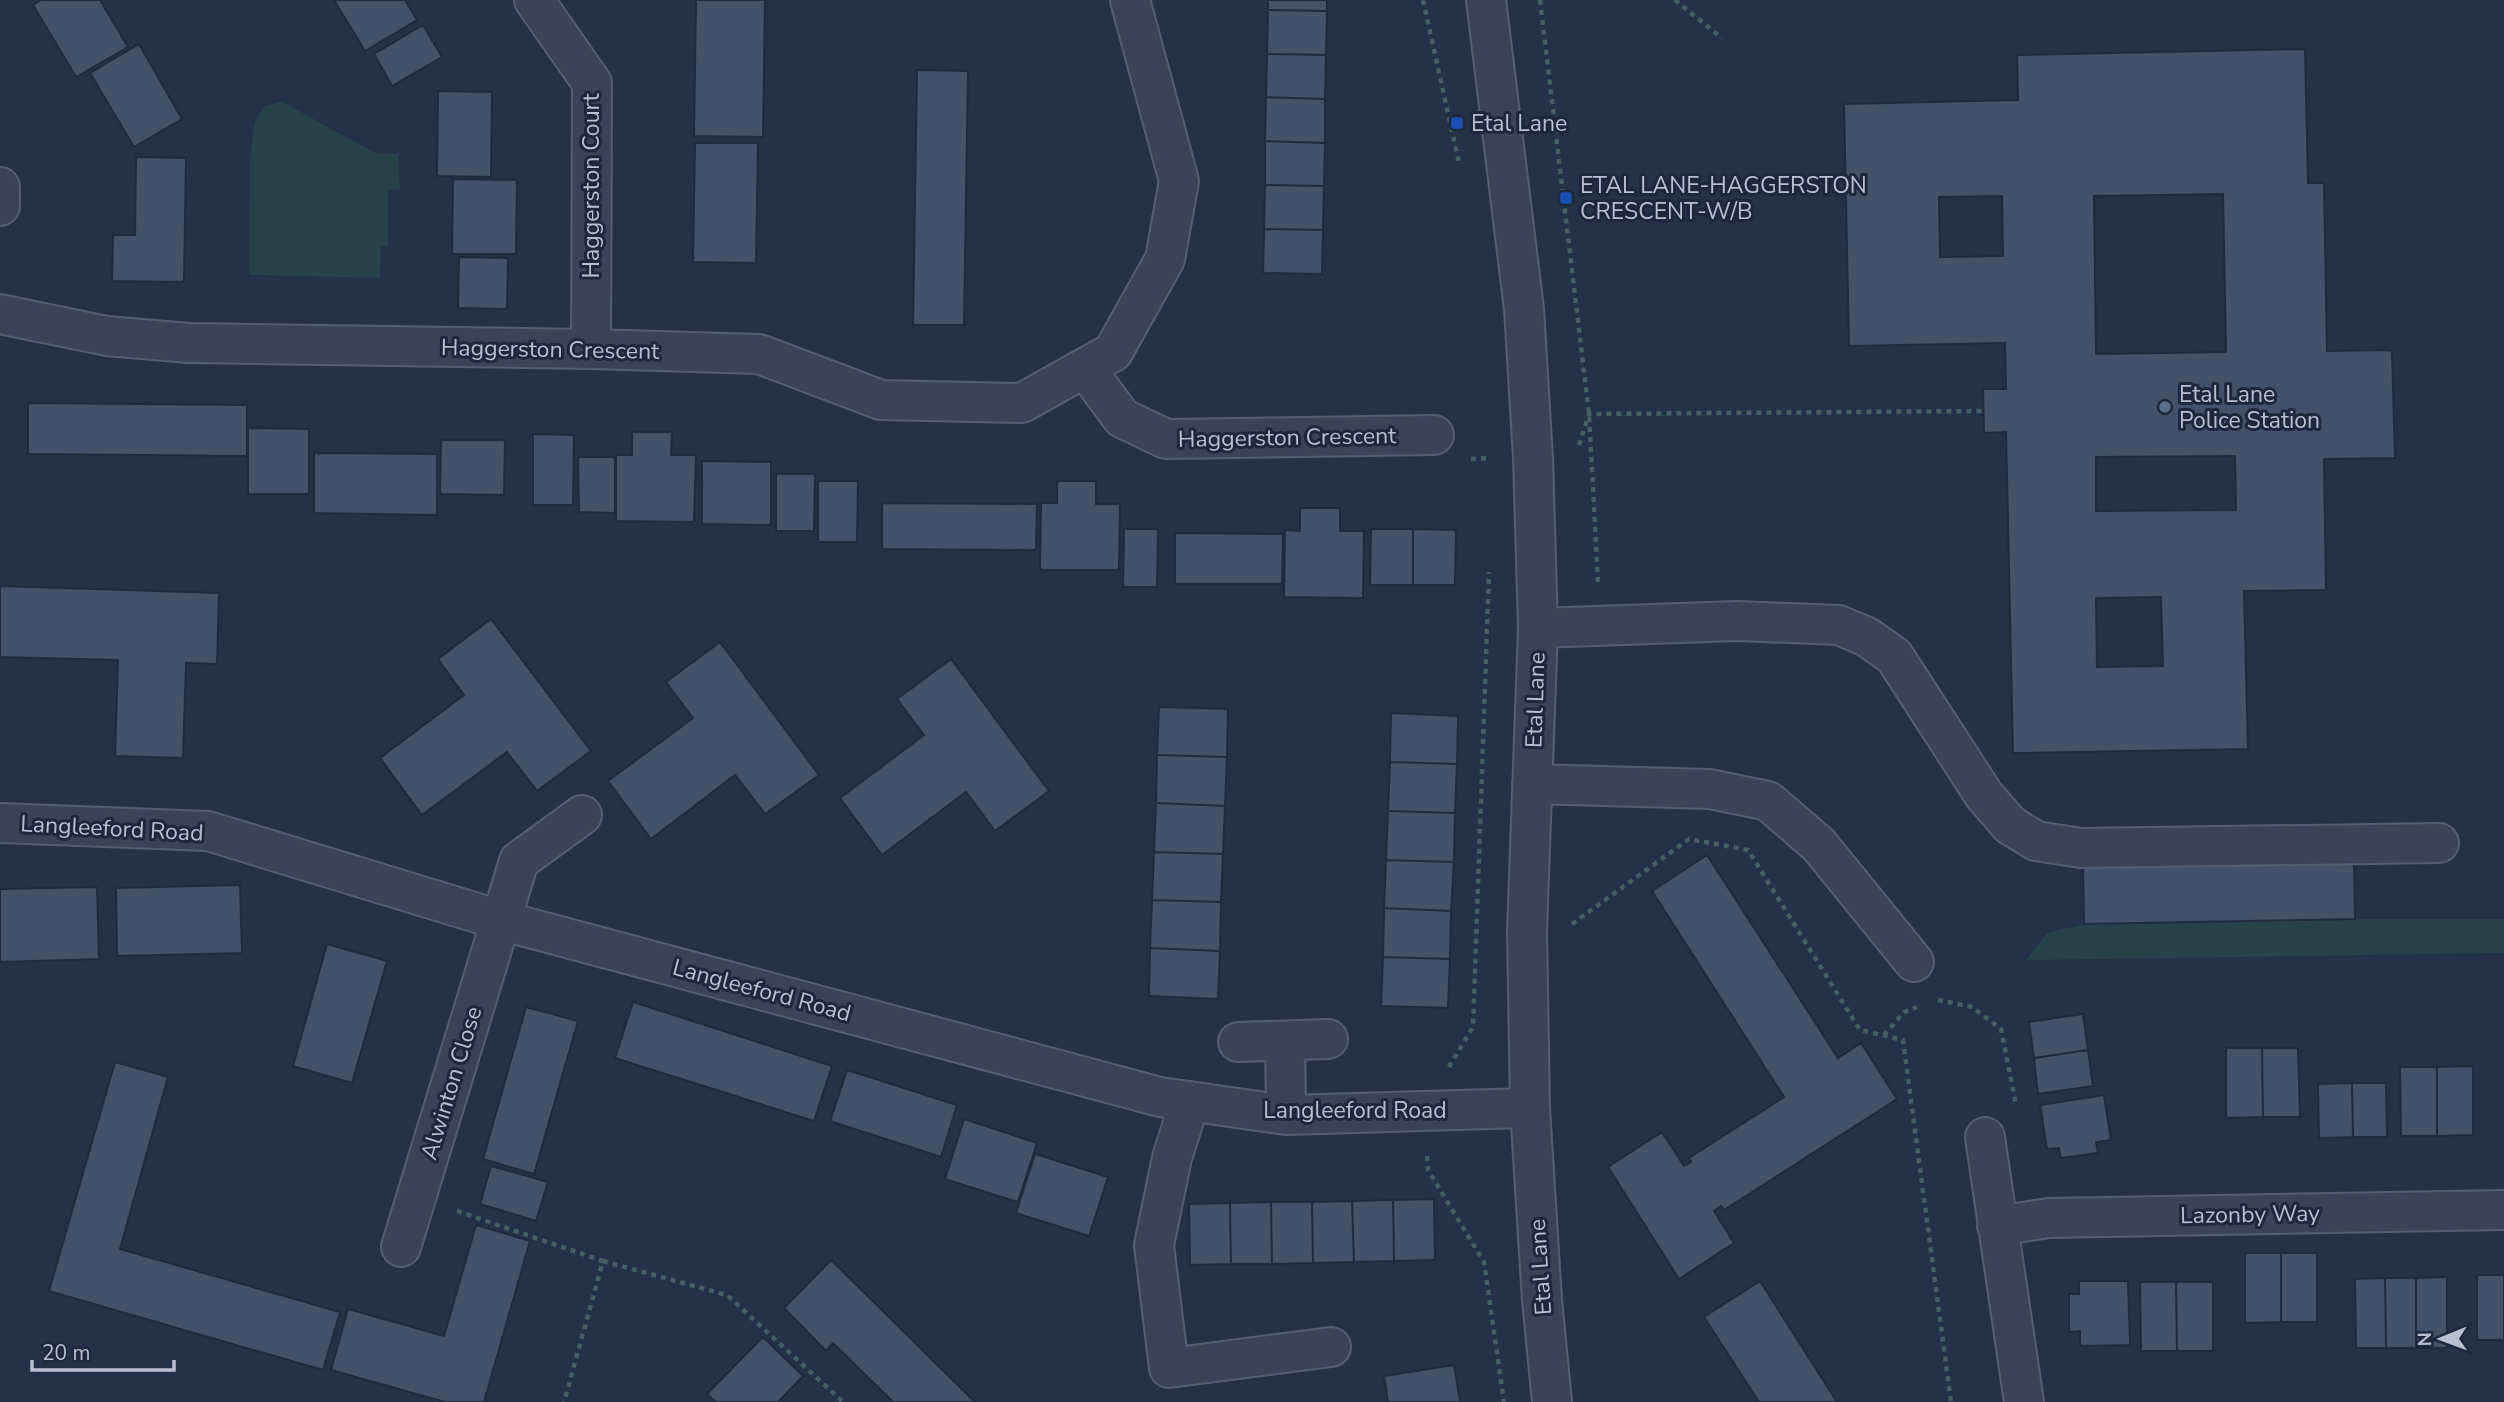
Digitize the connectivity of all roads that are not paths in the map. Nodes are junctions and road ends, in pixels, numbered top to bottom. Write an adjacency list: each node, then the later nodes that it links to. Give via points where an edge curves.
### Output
1 (534, 0): 7 (street, Haggerston Court, via 592,83)
2 (1130, 0): 8 (street, Haggerston Crescent, via 1179,181 1165,259 1113,352)
3 (1486, 0): 10 (street, Etal Lane, via 1524,309)
4 (0, 187): 5 (street)
5 (0, 206)
6 (1, 317): 7 (street, Haggerston Crescent, via 107,336 190,343)
7 (591, 349): 8 (street, Haggerston Crescent, via 759,354 881,400 1022,403)
8 (1085, 368): 9 (street, Haggerston Crescent, via 1122,418 1166,439)
9 (1434, 435)
10 (1538, 628): 11 (street, Etal Lane); 14 (street, via 1703,622 1839,625 1894,656 1984,795 2010,825 2036,841 2081,848)
11 (1532, 784): 16 (street, via 1710,789 1768,801 1819,845); 21 (street, Etal Lane, via 1527,931)
12 (582, 815): 15 (street, Alwinton Close, via 519,861)
13 (0, 823): 15 (street, Langleeford Road, via 208,831)
14 (2439, 843)
15 (500, 920): 20 (street, Langleeford Road, via 1160,1097); 26 (street, Alwinton Close)
16 (1914, 962)
17 (1328, 1039): 18 (street)
18 (1285, 1041): 19 (street); 22 (street)
19 (1238, 1042)
20 (1190, 1101): 22 (street, Langleeford Road); 27 (street, via 1172,1158 1154,1245 1169,1368)
21 (1531, 1108): 22 (street, Langleeford Road); 28 (street, Etal Lane)
22 (1286, 1115)
23 (1985, 1137): 25 (street)
24 (2504, 1210): 25 (street, Lazonby Way, via 2049,1218)
25 (1997, 1226): 29 (street)
26 (401, 1247)
27 (1331, 1347)
28 (1552, 1402)
29 (2024, 1402)

